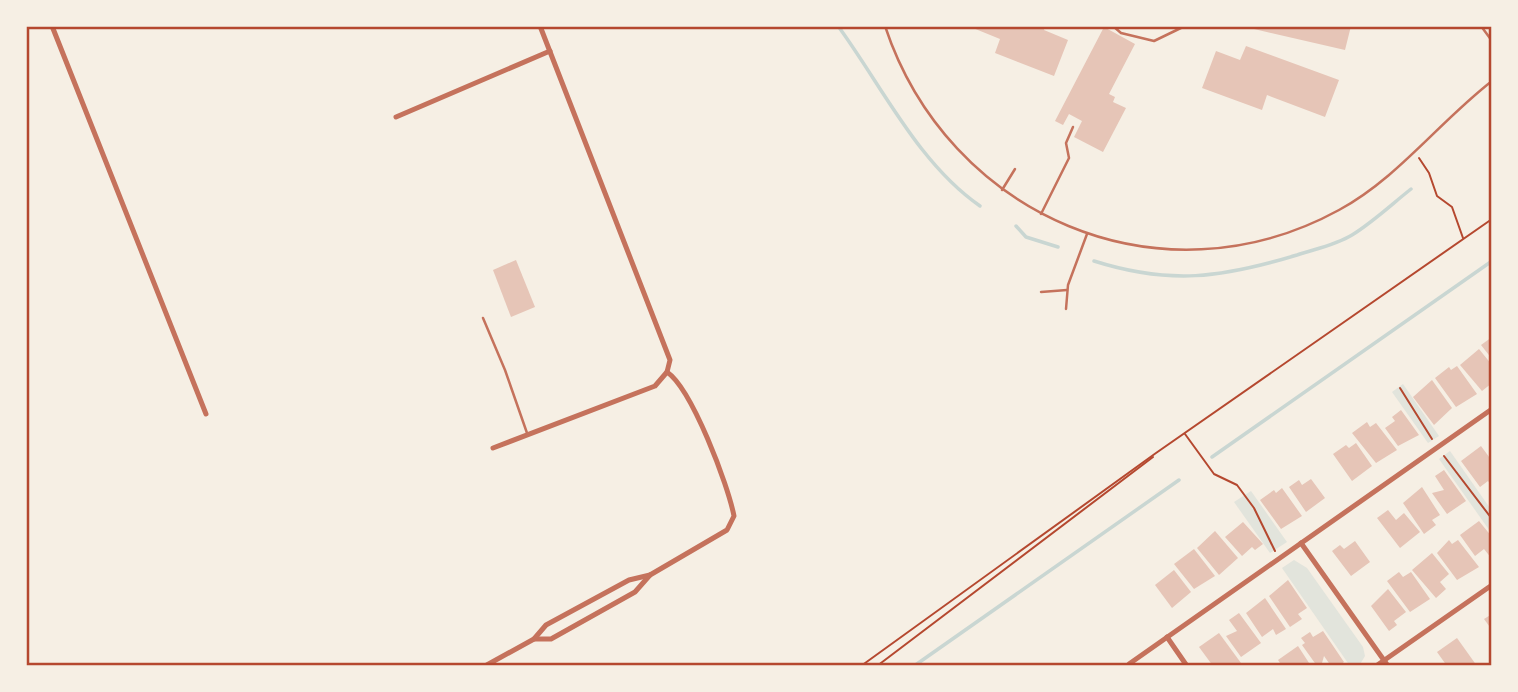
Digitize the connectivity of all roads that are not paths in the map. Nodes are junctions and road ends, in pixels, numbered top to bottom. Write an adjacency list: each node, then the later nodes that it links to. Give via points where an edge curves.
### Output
1 (52, 26): 22 (street)
2 (540, 26): 8 (street)
3 (884, 26): 13 (lane, via 899,65 928,116 957,150)
4 (1112, 26): 5 (lane, via 1153,41)
5 (1185, 26)
6 (1482, 26): 7 (lane)
7 (1492, 41)
8 (550, 51): 10 (street); 20 (street, via 670,360)
9 (1492, 80): 15 (lane, via 1369,191 1306,226 1213,249 1171,250)
10 (396, 117)
11 (1073, 127): 14 (lane, via 1066,143 1069,158)
12 (1015, 169): 13 (lane)
13 (1002, 190): 14 (lane)
14 (1041, 214): 15 (lane)
15 (1087, 234): 16 (lane)
16 (1067, 290): 17 (lane); 18 (lane)
17 (1041, 292)
18 (1066, 309)
19 (483, 318): 23 (lane)
20 (667, 372): 23 (street, via 655,386); 26 (street, via 693,407 734,516 727,530)
21 (1492, 409): 25 (street)
22 (206, 414)
23 (528, 435): 24 (street)
24 (493, 448)
25 (1301, 543): 28 (street); 30 (street)
26 (649, 575): 29 (street, via 629,580 546,625); 29 (street, via 635,592 551,639)
27 (1492, 585): 30 (street)
28 (1167, 637): 31 (street); 33 (street)
29 (534, 639): 32 (street)
30 (1386, 663): 34 (street)
31 (1129, 664)
32 (485, 666)
33 (1187, 666)
34 (1376, 666)

